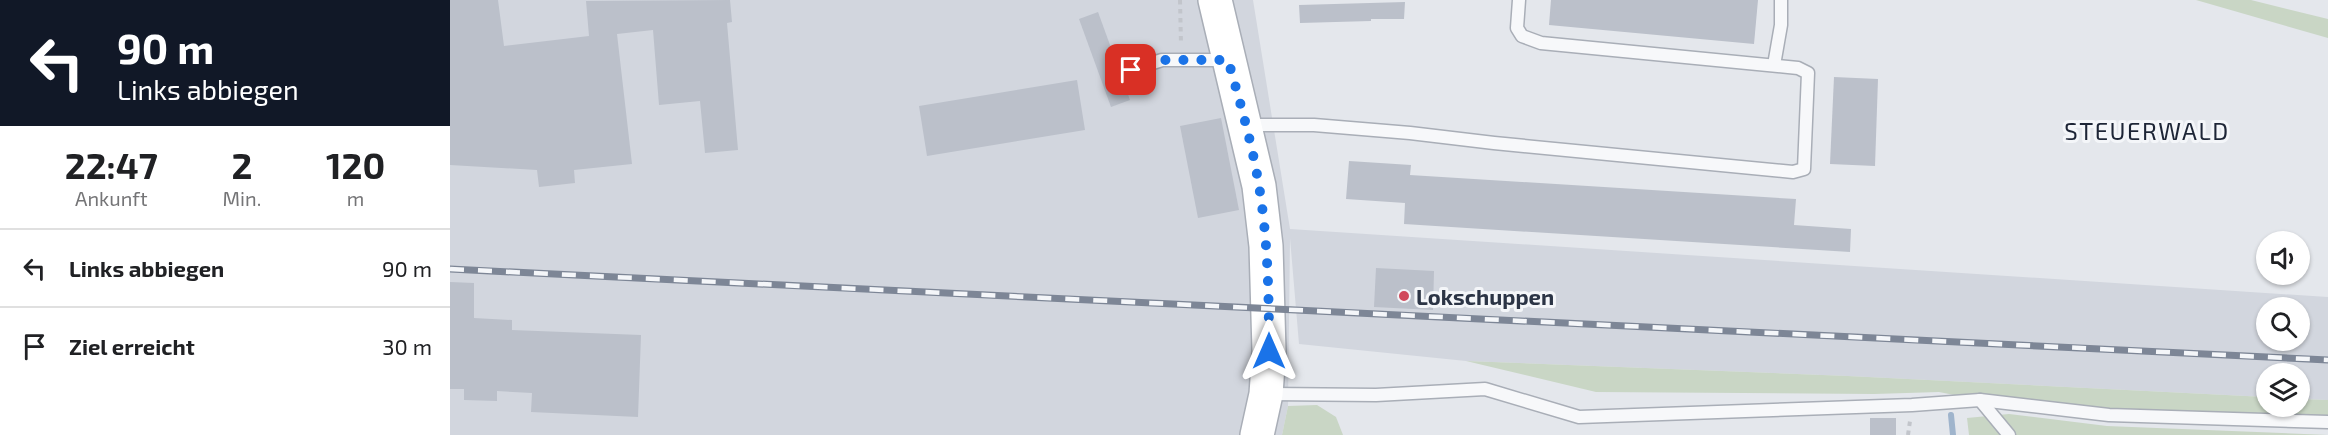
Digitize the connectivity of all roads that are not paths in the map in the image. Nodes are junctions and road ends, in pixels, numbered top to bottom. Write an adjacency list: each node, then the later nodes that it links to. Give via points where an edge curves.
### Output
1 (1215, 0): 4 (main road)
2 (1519, 0): 5 (lane, via 1517,28 1522,36 1534,41)
3 (1781, 0): 5 (lane)
4 (1228, 60): 6 (lane, via 1162,60); 7 (main road)
5 (1774, 65): 7 (lane, via 1808,73 1804,170 1314,125)
6 (1131, 70)
7 (1246, 125): 8 (main road, via 1266,246)
8 (1266, 394): 9 (lane, via 1376,395 1485,389 1579,417); 11 (main road)
9 (1980, 400): 10 (lane, via 2109,415); 12 (lane)
10 (2328, 422)
11 (1257, 435)
12 (2008, 435)

